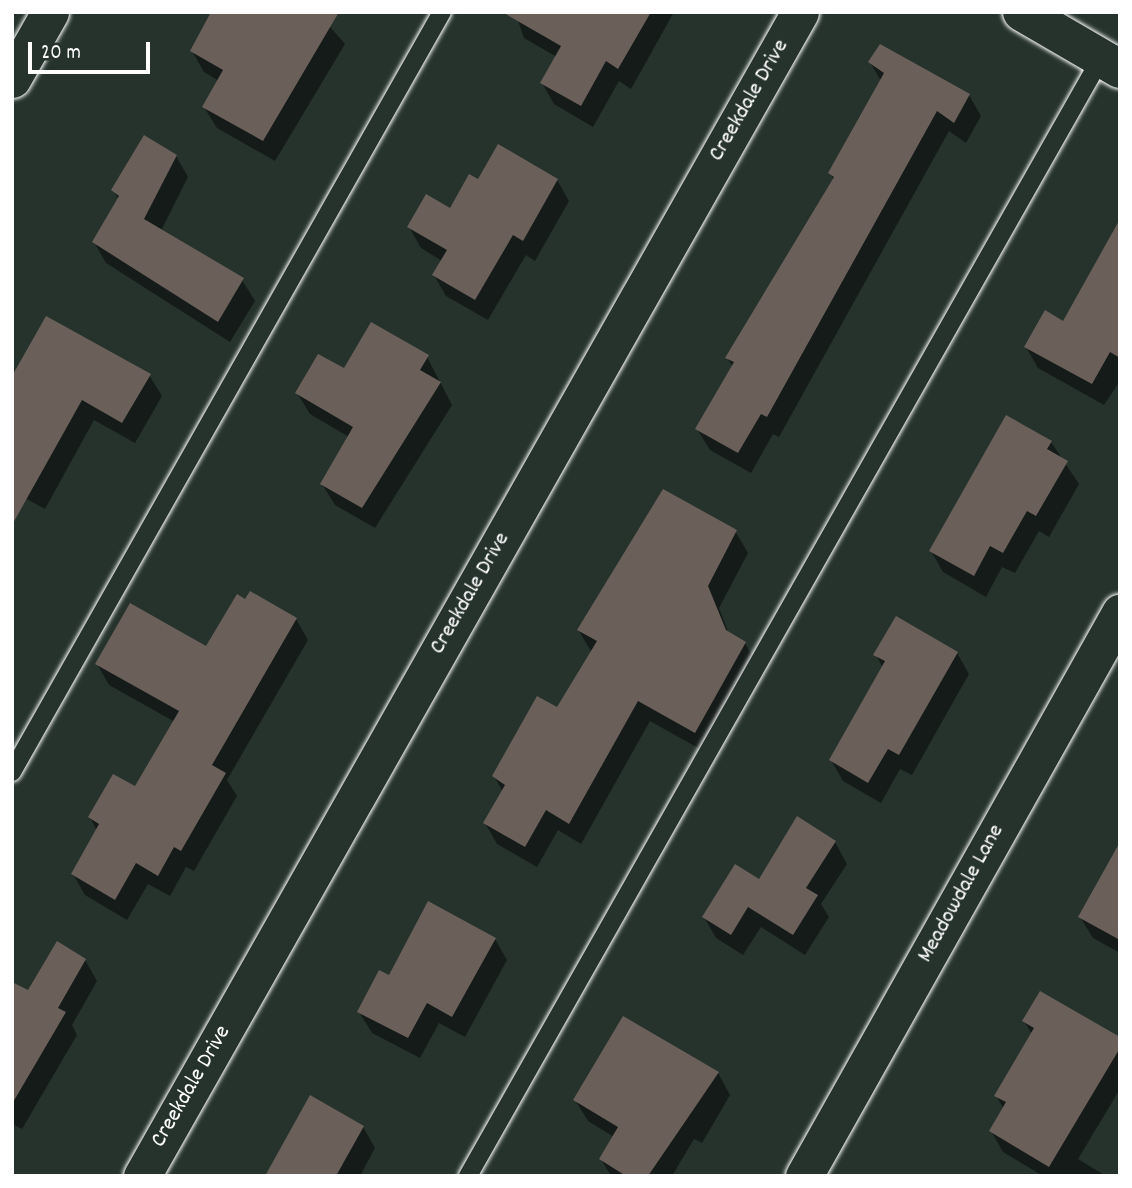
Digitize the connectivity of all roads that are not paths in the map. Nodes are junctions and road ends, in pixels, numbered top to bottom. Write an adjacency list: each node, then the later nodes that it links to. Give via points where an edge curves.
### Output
1 (50, 12): 6 (street)
2 (442, 12): 8 (lane)
3 (800, 12): 9 (street, Creekdale Drive)
4 (1022, 12): 5 (main road)
5 (1110, 63): 10 (lane)
6 (12, 79)
7 (1120, 613): 11 (street, Meadowdale Lane)
8 (12, 772)
9 (142, 1176)
10 (468, 1176)
11 (804, 1176)

